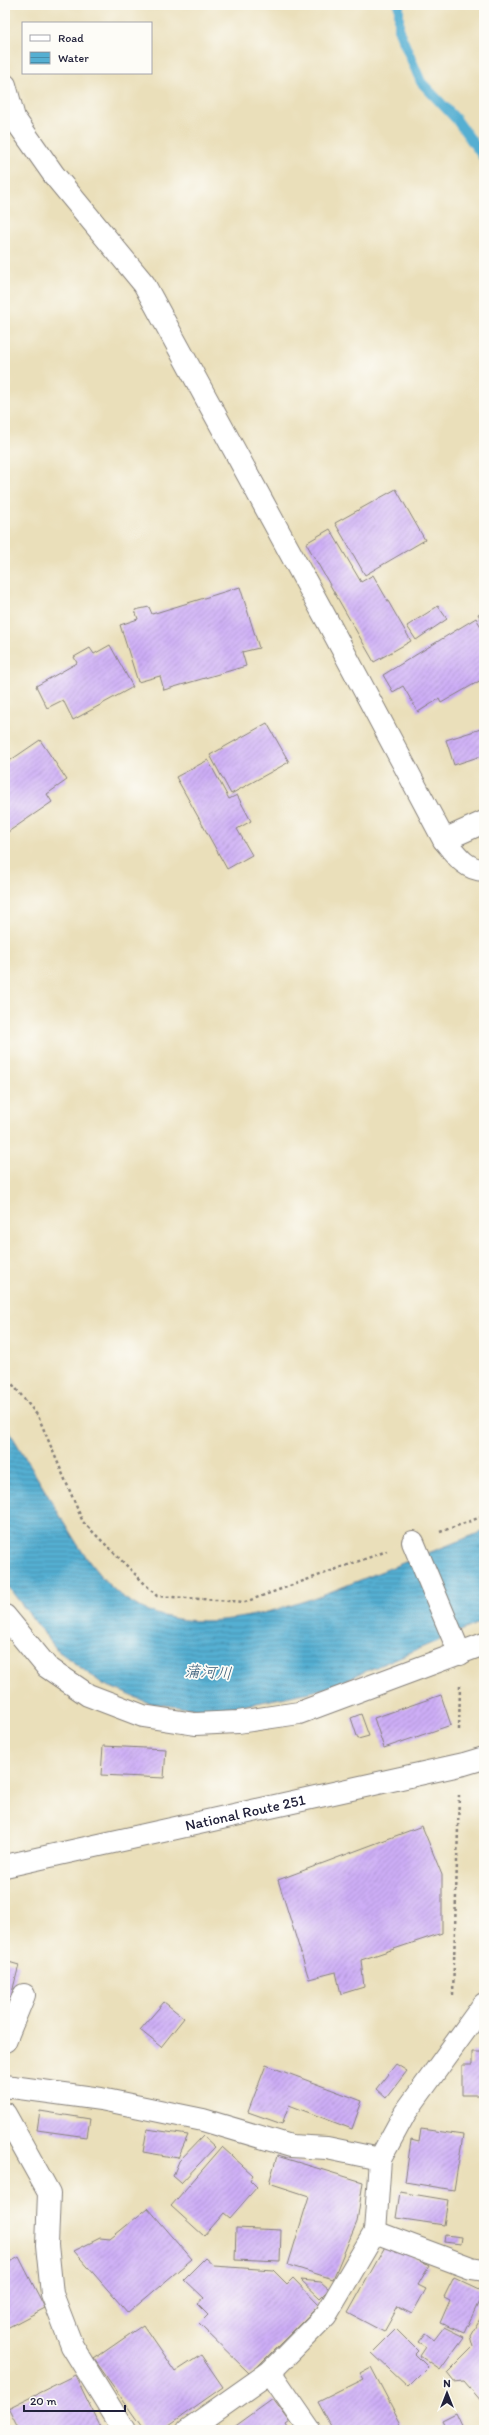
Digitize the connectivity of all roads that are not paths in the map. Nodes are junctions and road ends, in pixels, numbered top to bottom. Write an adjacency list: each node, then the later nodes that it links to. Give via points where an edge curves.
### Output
1 (5, 84): 3 (main road, via 14,118 54,175 144,284)
2 (484, 822): 3 (main road)
3 (444, 840): 4 (main road, via 461,861 477,870)
4 (484, 870)
5 (415, 1548): 8 (main road)
6 (5, 1616): 8 (main road, via 47,1667 88,1695 143,1716 195,1724 238,1722 300,1713)
7 (484, 1644): 8 (main road)
8 (458, 1651)
9 (484, 1758): 10 (main road, National Route 251)
10 (5, 1866)
11 (24, 1995): 13 (main road)
12 (484, 2004): 16 (main road, via 406,2113)
13 (5, 2041)
14 (5, 2086): 16 (main road, via 101,2100 203,2120 291,2146 327,2148)
15 (5, 2114): 20 (main road, via 49,2193 48,2244 52,2294 72,2346)
16 (380, 2158): 17 (main road)
17 (375, 2232): 18 (main road, via 471,2268); 19 (main road, via 326,2315)
18 (484, 2270)
19 (270, 2372): 21 (main road); 22 (main road)
20 (124, 2430)
21 (188, 2430)
22 (310, 2430)

